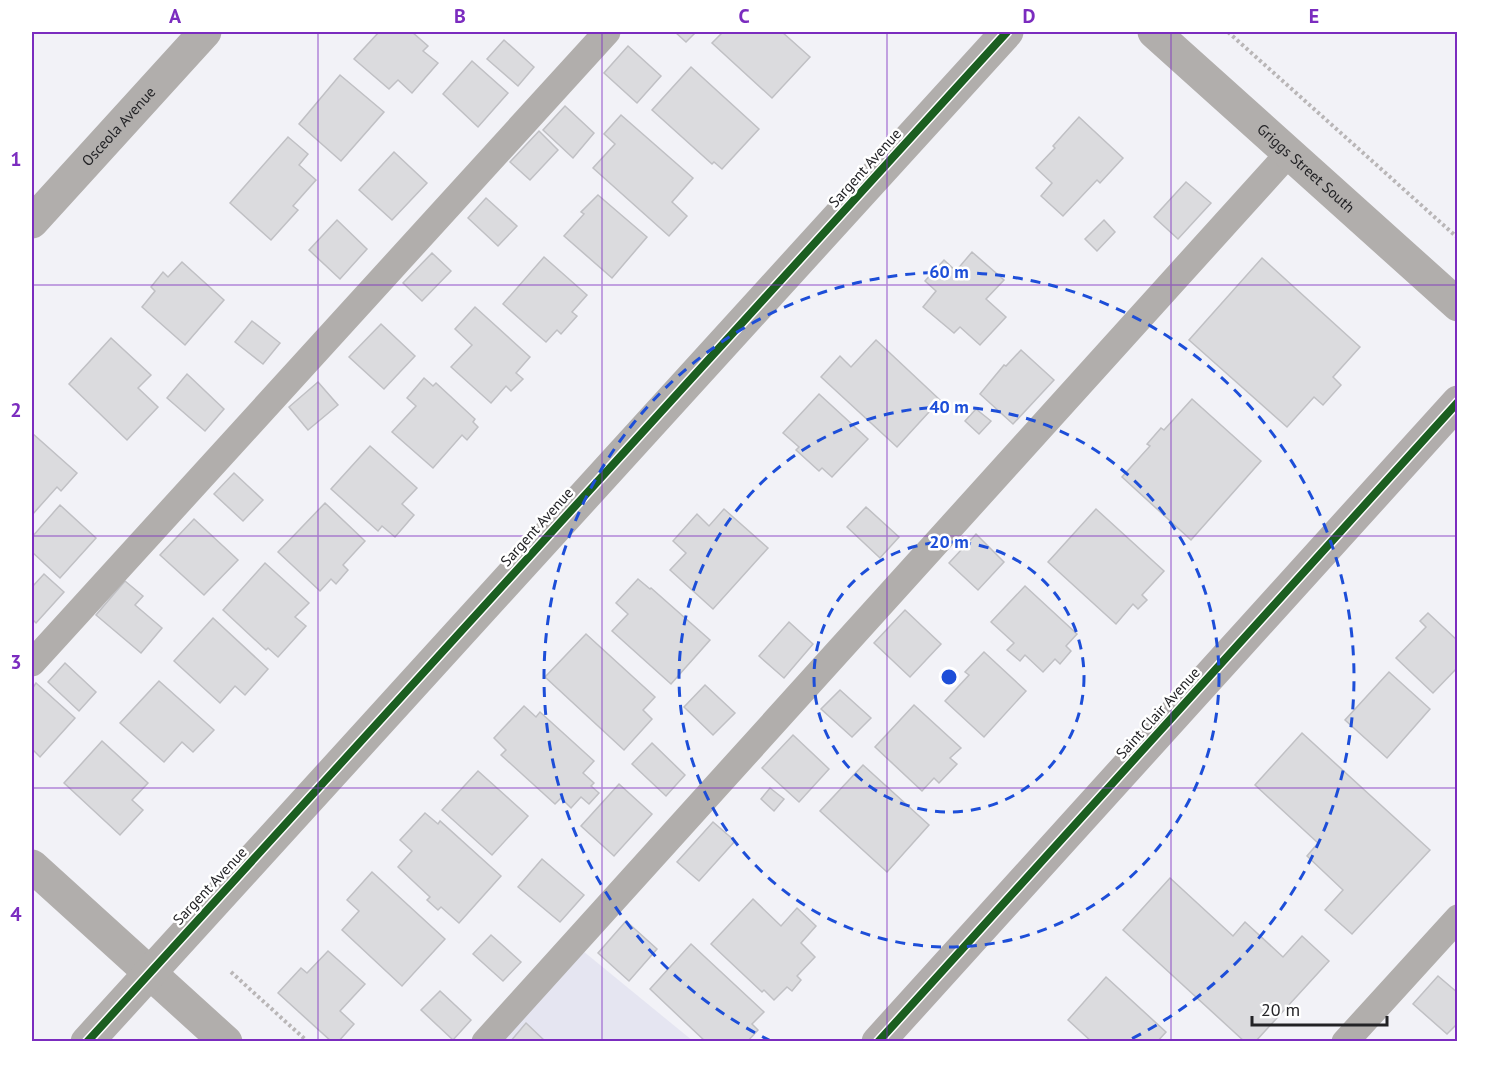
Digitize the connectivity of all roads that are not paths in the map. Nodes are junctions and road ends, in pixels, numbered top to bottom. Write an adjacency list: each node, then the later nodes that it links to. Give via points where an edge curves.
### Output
1 (206, 32): 6 (street, Osceola Avenue)
2 (607, 32): 9 (lane)
3 (1007, 32): 12 (street, Sargent Avenue)
4 (1154, 32): 5 (street, Griggs Street South)
5 (1289, 153): 7 (street, Griggs Street South); 15 (lane)
6 (32, 222)
7 (1458, 305)
8 (1458, 402): 16 (street, Saint Clair Avenue)
9 (32, 663)
10 (32, 866): 12 (street)
11 (1458, 918): 17 (lane)
12 (150, 972): 13 (street, Sargent Avenue); 14 (street)
13 (87, 1041)
14 (226, 1041)
15 (485, 1041)
16 (879, 1041)
17 (1345, 1041)

